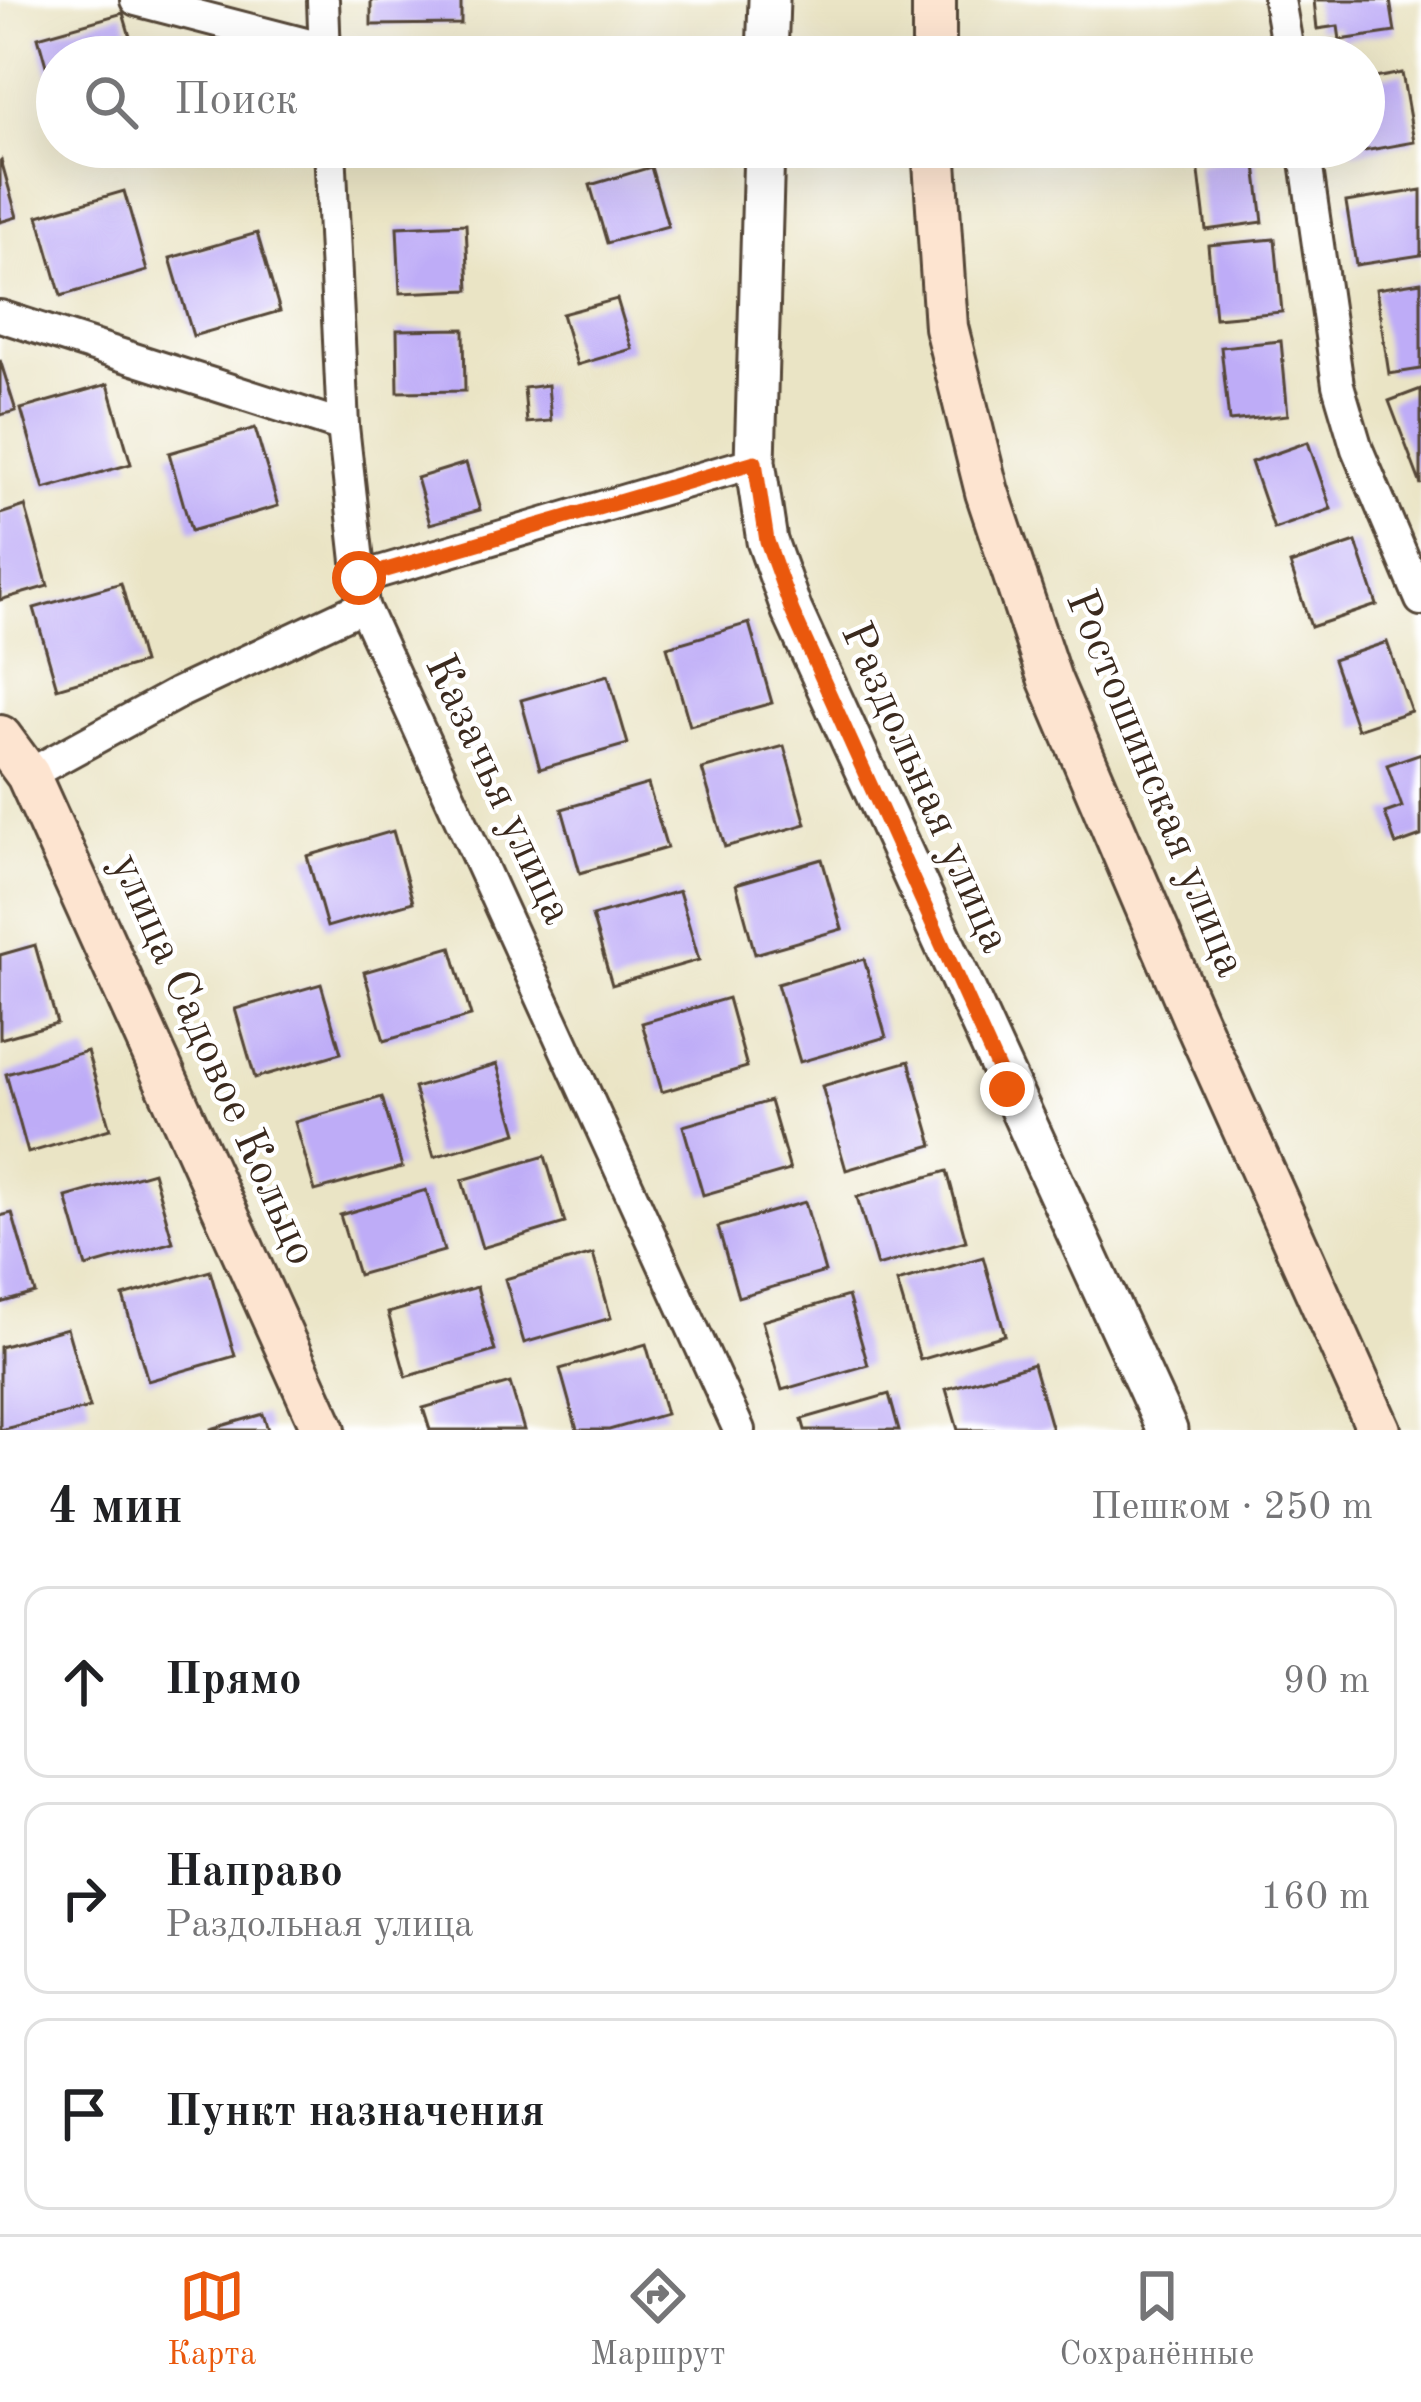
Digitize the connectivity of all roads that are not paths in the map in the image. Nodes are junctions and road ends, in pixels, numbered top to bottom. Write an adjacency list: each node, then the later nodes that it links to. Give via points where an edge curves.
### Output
1 (136, 0): 6 (street)
2 (323, 0): 7 (street)
3 (769, 0): 8 (street)
4 (934, 0): 9 (main road)
5 (1279, 0): 10 (street)
6 (264, 36)
7 (324, 36)
8 (768, 36)
9 (934, 36)
10 (1285, 36)
11 (331, 168): 16 (street, Казачья улица)
12 (763, 168): 17 (street, Раздольная улица)
13 (935, 168): 25 (main road, Ростошинская улица, via 946,327 987,492 1043,659)
14 (1307, 168): 19 (street, via 1338,385)
15 (0, 316): 16 (street)
16 (344, 426): 18 (street, Казачья улица)
17 (755, 462): 18 (street); 24 (street, Раздольная улица, via 767,541 792,611)
18 (361, 592): 21 (street); 23 (street, Казачья улица)
19 (1421, 600)
20 (0, 737): 21 (main road, улица Садовое Кольцо)
21 (28, 775): 22 (main road, улица Садовое Кольцо)
22 (324, 1430)
23 (739, 1430)
24 (1167, 1430)
25 (1379, 1430)

